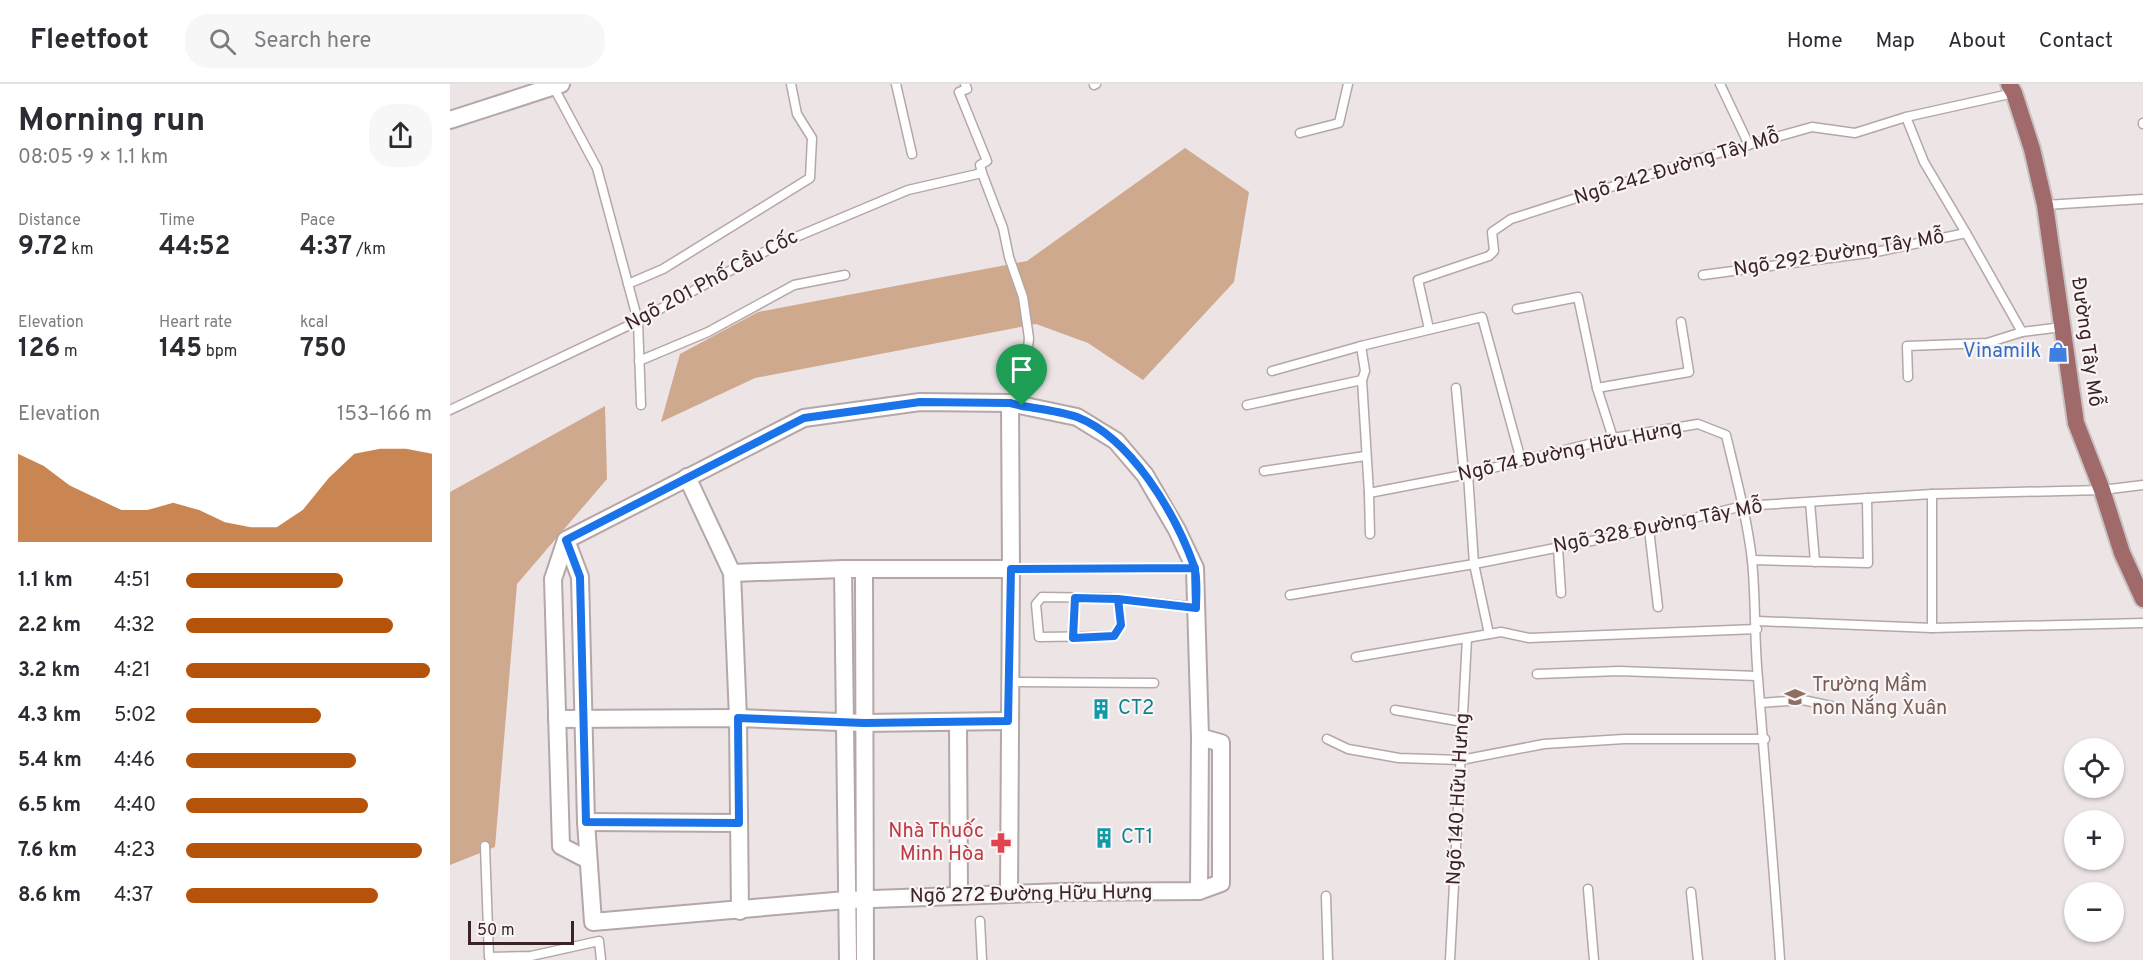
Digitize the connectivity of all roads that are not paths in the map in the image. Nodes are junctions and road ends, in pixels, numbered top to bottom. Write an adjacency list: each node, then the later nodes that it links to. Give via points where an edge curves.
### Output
1 (791, 84): 19 (lane, via 797,114 812,138 810,178 663,269)
2 (896, 84): 12 (lane)
3 (965, 84): 13 (lane, via 967,89 959,92 987,160 980,165)
4 (1348, 84): 10 (lane, via 1339,123)
5 (1720, 84): 11 (lane)
6 (555, 85): 9 (street); 19 (lane, via 597,168)
7 (2012, 88): 8 (lane, Ngõ 242 Đường Tây Mỗ); 15 (main road, Đường Tây Mỗ)
8 (1906, 117): 11 (lane, Ngõ 242 Đường Tây Mỗ, via 1855,133 1812,127); 16 (lane, via 1924,162)
9 (450, 120)
10 (1300, 133)
11 (1749, 145): 24 (lane, Ngõ 242 Đường Tây Mỗ, via 1510,219 1492,232 1494,251 1489,256 1418,280)
12 (912, 154)
13 (982, 173): 21 (lane, Ngõ 201 Phố Cầu Cốc, via 908,190 777,245); 33 (lane, via 1023,297 1029,338)
14 (2143, 199): 15 (lane)
15 (2045, 205): 23 (main road, Đường Tây Mỗ)
16 (1966, 233): 18 (lane, Ngõ 292 Đường Tây Mỗ, via 1876,252); 25 (lane, Ngõ 292 Đường Tây Mỗ)
17 (845, 275): 27 (lane, via 794,285 708,332)
18 (1702, 275)
19 (628, 284): 21 (lane)
20 (1517, 309): 31 (lane, via 1578,297)
21 (638, 321): 27 (lane); 36 (lane, Ngõ 201 Phố Cầu Cốc)
22 (1681, 322): 31 (lane, via 1689,372)
23 (2062, 327): 25 (lane); 44 (main road, Đường Tây Mỗ, via 2076,423)
24 (1429, 329): 26 (lane); 39 (lane, via 1482,317)
25 (2022, 332): 29 (lane, via 1987,343 1907,346)
26 (1361, 346): 28 (lane); 30 (lane, via 1365,371)
27 (639, 361): 34 (lane)
28 (1272, 371)
29 (1908, 377)
30 (1362, 380): 35 (lane); 38 (lane)
31 (1597, 387): 37 (lane)
32 (1456, 388): 41 (lane)
33 (1016, 404): 42 (street, via 920,402 804,418); 57 (street, via 1077,417 1116,441 1145,475); 60 (street)
34 (642, 405)
35 (1247, 405)
36 (450, 410)
37 (1613, 438): 39 (lane, Ngõ 74 Đường Hữu Hưng); 49 (lane, Ngõ 74 Đường Hữu Hưng, via 1698,424 1726,435)
38 (1365, 456): 40 (lane); 45 (lane)
39 (1521, 460): 41 (lane, Ngõ 74 Đường Hữu Hưng)
40 (1264, 471)
41 (1466, 474): 45 (lane, Ngõ 74 Đường Hữu Hưng); 56 (lane)
42 (687, 477): 52 (street); 61 (street)
43 (2143, 485): 44 (lane, Ngõ 328 Đường Tây Mỗ)
44 (2102, 490): 46 (lane, Ngõ 328 Đường Tây Mỗ); 66 (main road, Đường Tây Mỗ, via 2122,553)
45 (1369, 493): 51 (lane)
46 (1932, 494): 47 (lane, Ngõ 328 Đường Tây Mỗ); 71 (lane)
47 (1867, 498): 48 (lane, Ngõ 328 Đường Tây Mỗ); 55 (lane, via 1868,563)
48 (1810, 502): 49 (lane, Ngõ 328 Đường Tây Mỗ); 55 (lane)
49 (1743, 506): 50 (lane, Ngõ 328 Đường Tây Mỗ); 54 (lane, Ngõ 74 Đường Hữu Hưng)
50 (1649, 529): 53 (lane, Ngõ 328 Đường Tây Mỗ); 67 (lane)
51 (1370, 534)
52 (566, 540): 84 (street, via 553,579); 85 (street, via 580,577)
53 (1558, 548): 56 (lane, Ngõ 328 Đường Tây Mỗ); 62 (lane)
54 (1752, 560): 55 (lane); 70 (lane, Ngõ 74 Đường Hữu Hưng)
55 (1815, 562)
56 (1474, 564): 63 (lane, Ngõ 328 Đường Tây Mỗ); 72 (lane)
57 (1195, 568): 60 (lane); 68 (street)
58 (843, 569): 59 (street); 61 (street); 89 (street)
59 (864, 569): 60 (street); 90 (street)
60 (1011, 569): 78 (street)
61 (732, 573): 83 (street)
62 (1561, 593)
63 (1290, 595)
64 (1075, 598): 65 (lane); 73 (lane); 73 (lane, via 1042,597 1036,604 1039,637)
65 (1118, 599): 68 (lane); 73 (lane, via 1121,625 1114,636)
66 (2143, 599)
67 (1658, 606)
68 (1196, 608): 91 (street)
69 (2143, 623): 71 (lane)
70 (1757, 625): 71 (lane); 72 (lane, via 1529,638 1501,632); 77 (lane, Ngõ 74 Đường Hữu Hưng)
71 (1932, 628)
72 (1489, 634): 74 (lane)
73 (1073, 638)
74 (1467, 638): 75 (lane); 88 (lane, Ngõ 140 Hữu Hưng)
75 (1356, 657)
76 (1537, 674): 77 (lane, via 1618,671)
77 (1757, 676): 80 (lane, Ngõ 74 Đường Hữu Hưng)
78 (1009, 682): 79 (lane); 86 (street)
79 (1154, 683)
80 (1760, 703): 81 (lane, via 1803,700); 93 (lane, Ngõ 74 Đường Hữu Hưng)
81 (1831, 706)
82 (1395, 710): 88 (lane)
83 (738, 718): 85 (street); 89 (street); 98 (street)
84 (557, 719): 85 (street); 100 (street, via 561,846)
85 (583, 719): 97 (street)
86 (1008, 721): 87 (street); 104 (street)
87 (958, 722): 90 (street); 106 (street)
88 (1462, 722): 94 (lane, Ngõ 140 Hữu Hưng)
89 (845, 723): 90 (street); 107 (street)
90 (864, 723): 108 (street)
91 (1200, 737): 95 (street, via 1221,743); 96 (street)
92 (1327, 739): 94 (lane, via 1348,749 1400,758)
93 (1765, 739): 94 (lane, via 1624,739 1544,744); 119 (lane, Ngõ 74 Đường Hữu Hưng)
94 (1461, 760): 116 (lane, Ngõ 140 Hữu Hưng)
95 (1222, 796): 96 (lane); 102 (street, via 1221,883)
96 (1200, 797): 102 (street)
97 (586, 822): 98 (street); 100 (street)
98 (739, 823): 109 (street)
99 (485, 846): 111 (lane, via 489,957 531,956 599,940)
100 (588, 860): 109 (street, Ngõ 272 Đường Hữu Hưng, via 593,922)
101 (1588, 889): 117 (lane)
102 (1199, 891): 104 (street, Ngõ 272 Đường Hữu Hưng)
103 (1691, 892): 118 (lane)
104 (1010, 894): 106 (street, Ngõ 272 Đường Hữu Hưng)
105 (1326, 896): 115 (lane)
106 (959, 897): 108 (street, Ngõ 272 Đường Hữu Hưng)
107 (846, 900): 108 (street, Ngõ 272 Đường Hữu Hưng); 109 (street, Ngõ 272 Đường Hữu Hưng); 112 (street)
108 (864, 900): 113 (street)
109 (740, 911)
110 (980, 921): 114 (lane)
111 (601, 960)
112 (848, 960)
113 (865, 960)
114 (982, 960)
115 (1328, 960)
116 (1450, 960)
117 (1594, 960)
118 (1698, 960)
119 (1780, 960)

